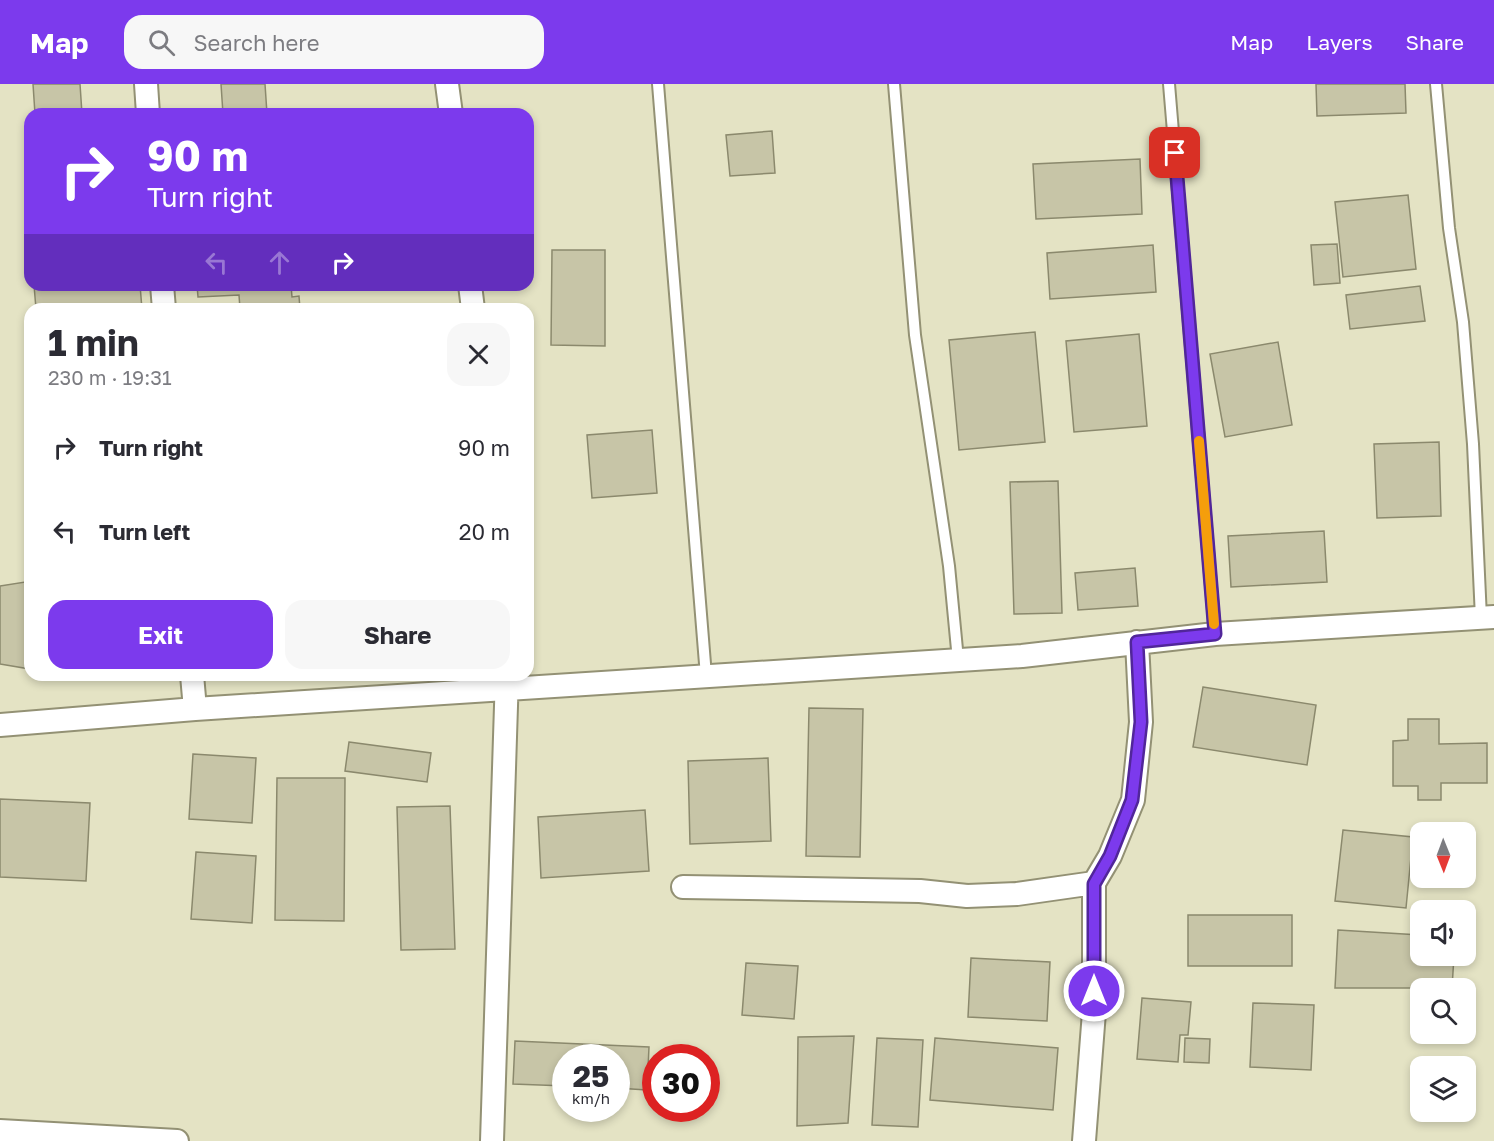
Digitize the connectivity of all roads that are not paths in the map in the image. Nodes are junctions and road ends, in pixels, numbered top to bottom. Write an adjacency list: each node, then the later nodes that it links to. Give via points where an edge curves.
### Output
1 (146, 84): 7 (street)
2 (447, 84): 8 (street)
3 (658, 84): 13 (lane)
4 (894, 84): 12 (lane, via 915,335 949,566)
5 (1169, 84): 10 (lane)
6 (1436, 84): 9 (lane, via 1449,228 1464,333)
7 (148, 108)
8 (450, 108)
9 (1487, 618): 10 (street)
10 (1215, 634): 11 (street)
11 (1137, 642): 12 (street); 18 (street, via 1141,722 1132,800 1110,856)
12 (958, 660): 13 (street)
13 (706, 676): 15 (street)
14 (193, 681): 16 (street)
15 (508, 682): 16 (street); 22 (street)
16 (195, 709): 17 (street)
17 (0, 725)
18 (1094, 884): 19 (street, via 967,896 920,891); 23 (street, via 1094,1012)
19 (683, 887)
20 (0, 1131): 21 (street)
21 (177, 1141)
22 (492, 1141)
23 (1084, 1141)

